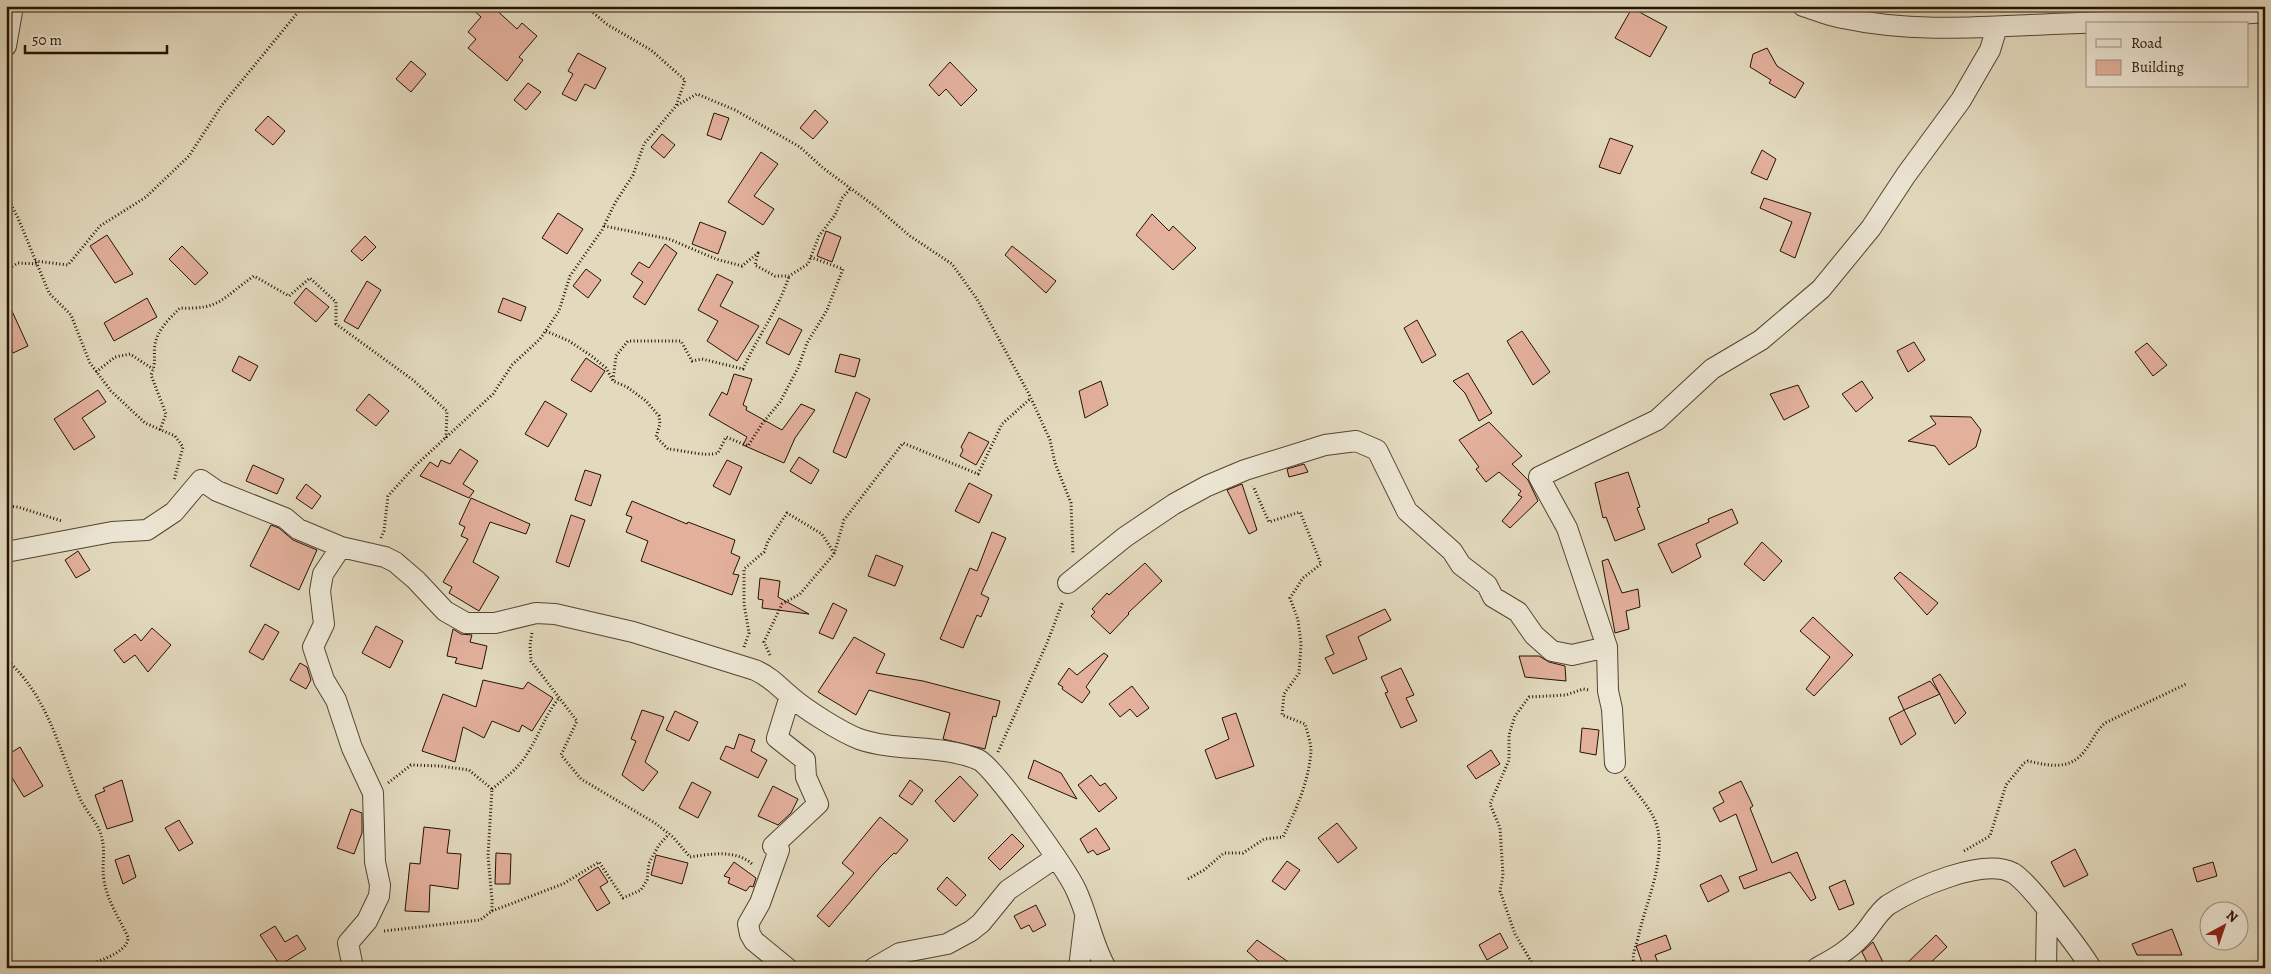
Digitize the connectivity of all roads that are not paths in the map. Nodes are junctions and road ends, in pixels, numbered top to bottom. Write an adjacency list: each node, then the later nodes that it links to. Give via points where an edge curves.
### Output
1 (13, 6): 7 (street)
2 (1803, 6): 6 (street, via 1841,18 1899,26)
3 (2265, 12): 4 (street)
4 (2116, 22)
5 (2086, 23): 6 (street)
6 (1997, 27): 11 (street, via 1990,50 1961,100 1871,228 1821,289 1761,340 1712,369 1657,420 1538,477 1567,528)
7 (6, 46)
8 (341, 547): 9 (street, via 298,529 285,518 217,491 201,480 174,512 147,530 112,532); 12 (street, via 395,562 445,611 466,623 495,623 536,613 555,614 633,632 738,665 767,675); 17 (street, via 323,574 320,591 324,624 313,647 373,794 379,896 367,921 348,943)
9 (6, 552)
10 (1068, 583): 11 (street, via 1125,537 1207,486 1245,470 1325,445 1356,441 1377,450 1407,511 1452,551 1461,565 1486,586 1493,598 1518,612 1534,636 1552,652 1572,655)
11 (1606, 647): 13 (street)
12 (783, 690): 14 (street, via 802,706 858,738 972,758 986,765 1045,840); 18 (street, via 777,738 805,760 806,777 818,804 773,846 779,850 748,924 754,941)
13 (1614, 763)
14 (1055, 858): 15 (street, via 1075,887); 19 (street, via 1008,890 971,931 947,944 900,954)
15 (1086, 911): 20 (street); 21 (street)
16 (2047, 911): 22 (street, via 2022,879 2002,869 1989,868 1944,878 1886,906 1860,938 1842,954); 23 (street); 24 (street)
17 (353, 968)
18 (787, 968)
19 (874, 968)
20 (1079, 968)
21 (1106, 968)
22 (1817, 968)
23 (2046, 968)
24 (2091, 968)

